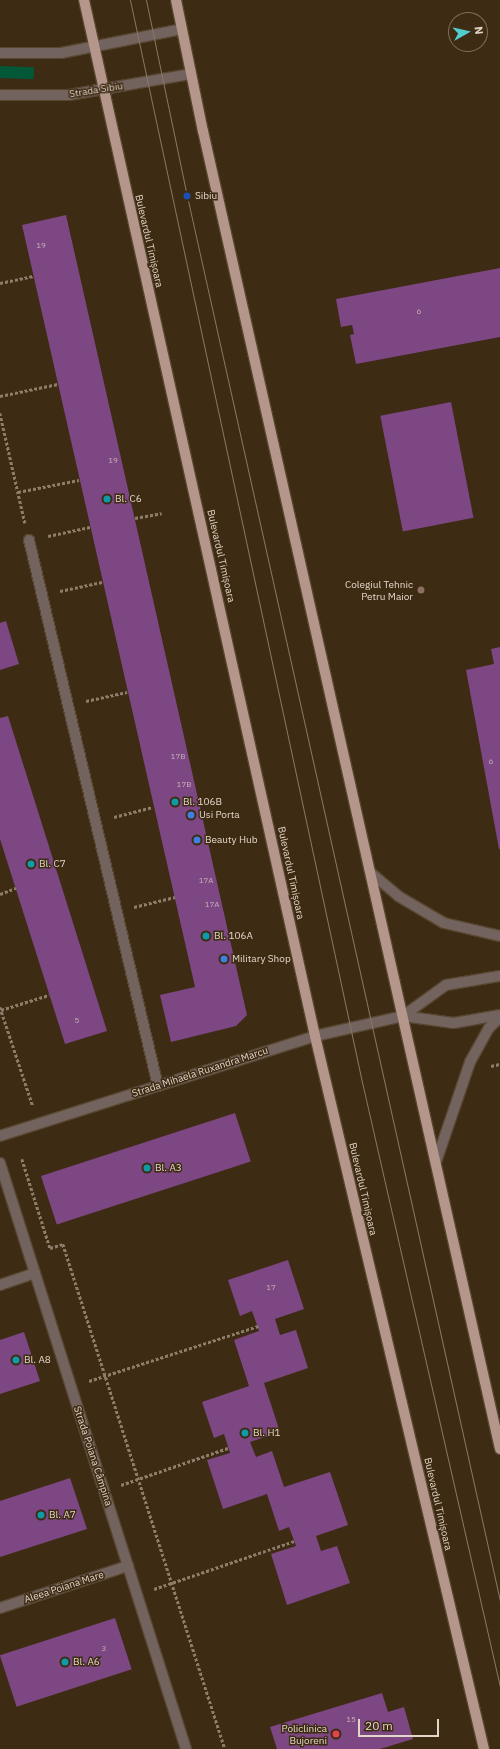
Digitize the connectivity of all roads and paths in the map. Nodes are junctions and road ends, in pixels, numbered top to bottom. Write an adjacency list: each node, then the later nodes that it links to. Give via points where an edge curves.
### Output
1 (84, 0): 4 (main road, Bulevardul Timișoara)
2 (176, 0): 3 (main road)
3 (182, 29): 4 (street); 6 (main road)
4 (94, 47): 5 (street, via 60,53); 7 (main road, Bulevardul Timișoara)
5 (0, 53)
6 (191, 74): 7 (street, Strada Sibiu); 26 (main road)
7 (102, 90): 8 (street, Strada Sibiu, via 69,95); 37 (main road, Bulevardul Timișoara, via 238,681)
8 (0, 95)
9 (33, 276): 10 (path)
10 (0, 283)
11 (58, 384): 12 (path)
12 (0, 396)
13 (0, 413): 15 (path)
14 (79, 480): 15 (path)
15 (18, 492): 19 (path)
16 (162, 513): 17 (path)
17 (134, 518)
18 (90, 527): 19 (path)
19 (29, 540): 21 (street)
20 (102, 582): 21 (path)
21 (41, 595): 23 (street)
22 (127, 692): 23 (path)
23 (68, 705): 25 (street)
24 (153, 808): 25 (path)
25 (95, 821): 30 (street)
26 (371, 873): 31 (street, via 398,896 444,923); 35 (main road)
27 (16, 888): 28 (path)
28 (0, 894)
29 (175, 897): 30 (path)
30 (117, 911): 40 (street)
31 (500, 936)
32 (500, 976): 35 (street, via 446,985)
33 (49, 995): 34 (path)
34 (1, 1008): 41 (path)
35 (403, 1016): 36 (street, via 454,1023); 37 (street, Strada Mihaela Ruxandra Marcu); 44 (main road)
36 (500, 1016): 44 (street, via 489,1028 470,1062)
37 (315, 1036): 40 (street, Strada Mihaela Ruxandra Marcu); 62 (main road, Bulevardul Timișoara)
38 (500, 1064): 39 (path)
39 (486, 1067)
40 (158, 1086): 41 (street, Strada Mihaela Ruxandra Marcu)
41 (39, 1124): 42 (street, Strada Mihaela Ruxandra Marcu)
42 (0, 1136)
43 (22, 1159): 49 (path, via 50,1248 63,1244)
44 (436, 1162): 52 (main road)
45 (0, 1163): 46 (street, Strada Poiana Câmpina)
46 (35, 1273): 47 (street); 50 (street, Strada Poiana Câmpina)
47 (0, 1284)
48 (258, 1326): 49 (path)
49 (106, 1376): 50 (path); 53 (path)
50 (71, 1387): 54 (street, Strada Poiana Câmpina)
51 (228, 1448): 53 (path)
52 (500, 1449)
53 (138, 1479): 54 (path); 57 (path)
54 (104, 1490): 56 (street, Strada Poiana Câmpina)
55 (294, 1541): 57 (path)
56 (128, 1566): 58 (street, Strada Poiana Câmpina); 59 (street, Aleea Poiana Mare)
57 (172, 1583): 58 (path); 61 (path)
58 (137, 1596): 60 (street, Strada Poiana Câmpina)
59 (0, 1608)
60 (186, 1749)
61 (225, 1749)
62 (484, 1749)

